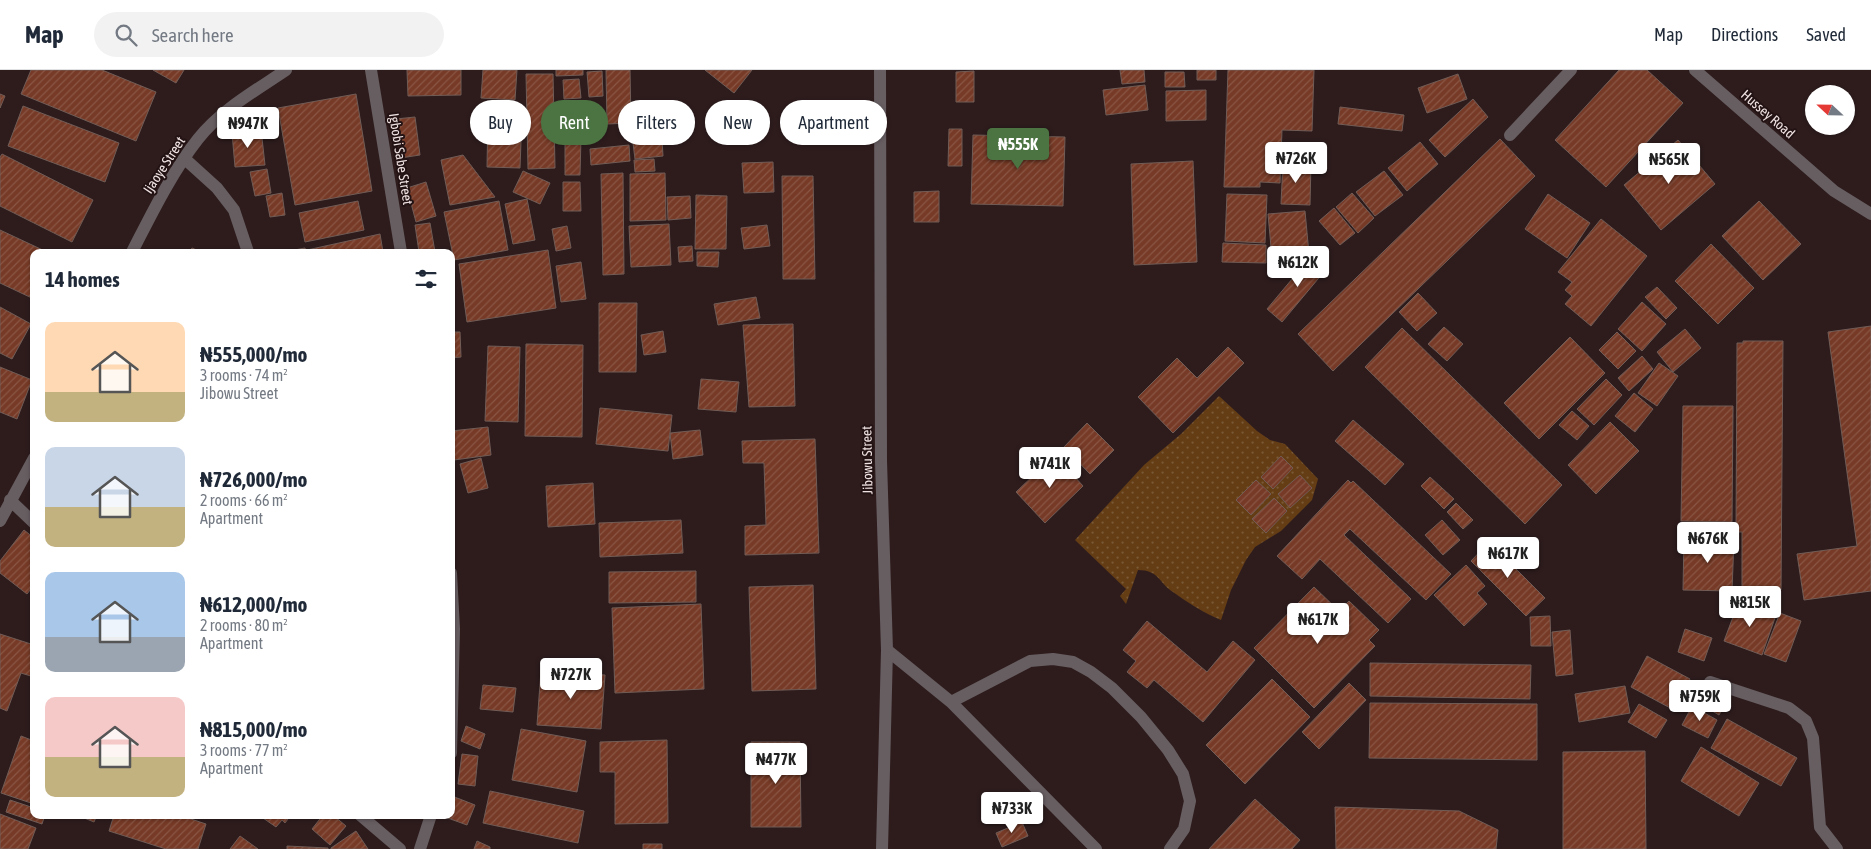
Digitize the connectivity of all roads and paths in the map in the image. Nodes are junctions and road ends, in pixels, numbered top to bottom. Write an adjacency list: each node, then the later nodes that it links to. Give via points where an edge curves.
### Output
1 (286, 70): 7 (street, Ijaoye Street, via 230,108 198,139)
2 (371, 70): 11 (street, Igbobi Sabe Street)
3 (880, 70): 16 (street, Jibowu Street, via 881,452)
4 (1572, 70): 6 (street)
5 (1695, 70): 8 (street, Hussey Road, via 1834,191)
6 (1510, 135)
7 (185, 159): 9 (street, Ijaoye Street, via 159,199); 10 (street, via 217,188 234,210)
8 (1871, 214)
9 (134, 249)
10 (247, 249)
11 (401, 249)
12 (30, 465): 13 (street)
13 (10, 500): 14 (street); 15 (street)
14 (30, 519)
15 (0, 521)
16 (887, 650): 18 (street); 23 (street, Jibowu Street)
17 (1710, 682): 26 (street, via 1789,708 1806,721 1814,738 1820,827)
18 (951, 702): 24 (street); 25 (street, via 1030,661 1053,659 1073,662 1091,672 1141,717 1183,774 1190,800 1184,829)
19 (365, 819): 21 (street)
20 (429, 819): 22 (street)
21 (400, 849)
22 (420, 849)
23 (882, 849)
24 (1096, 849)
25 (1170, 849)
26 (1837, 849)

